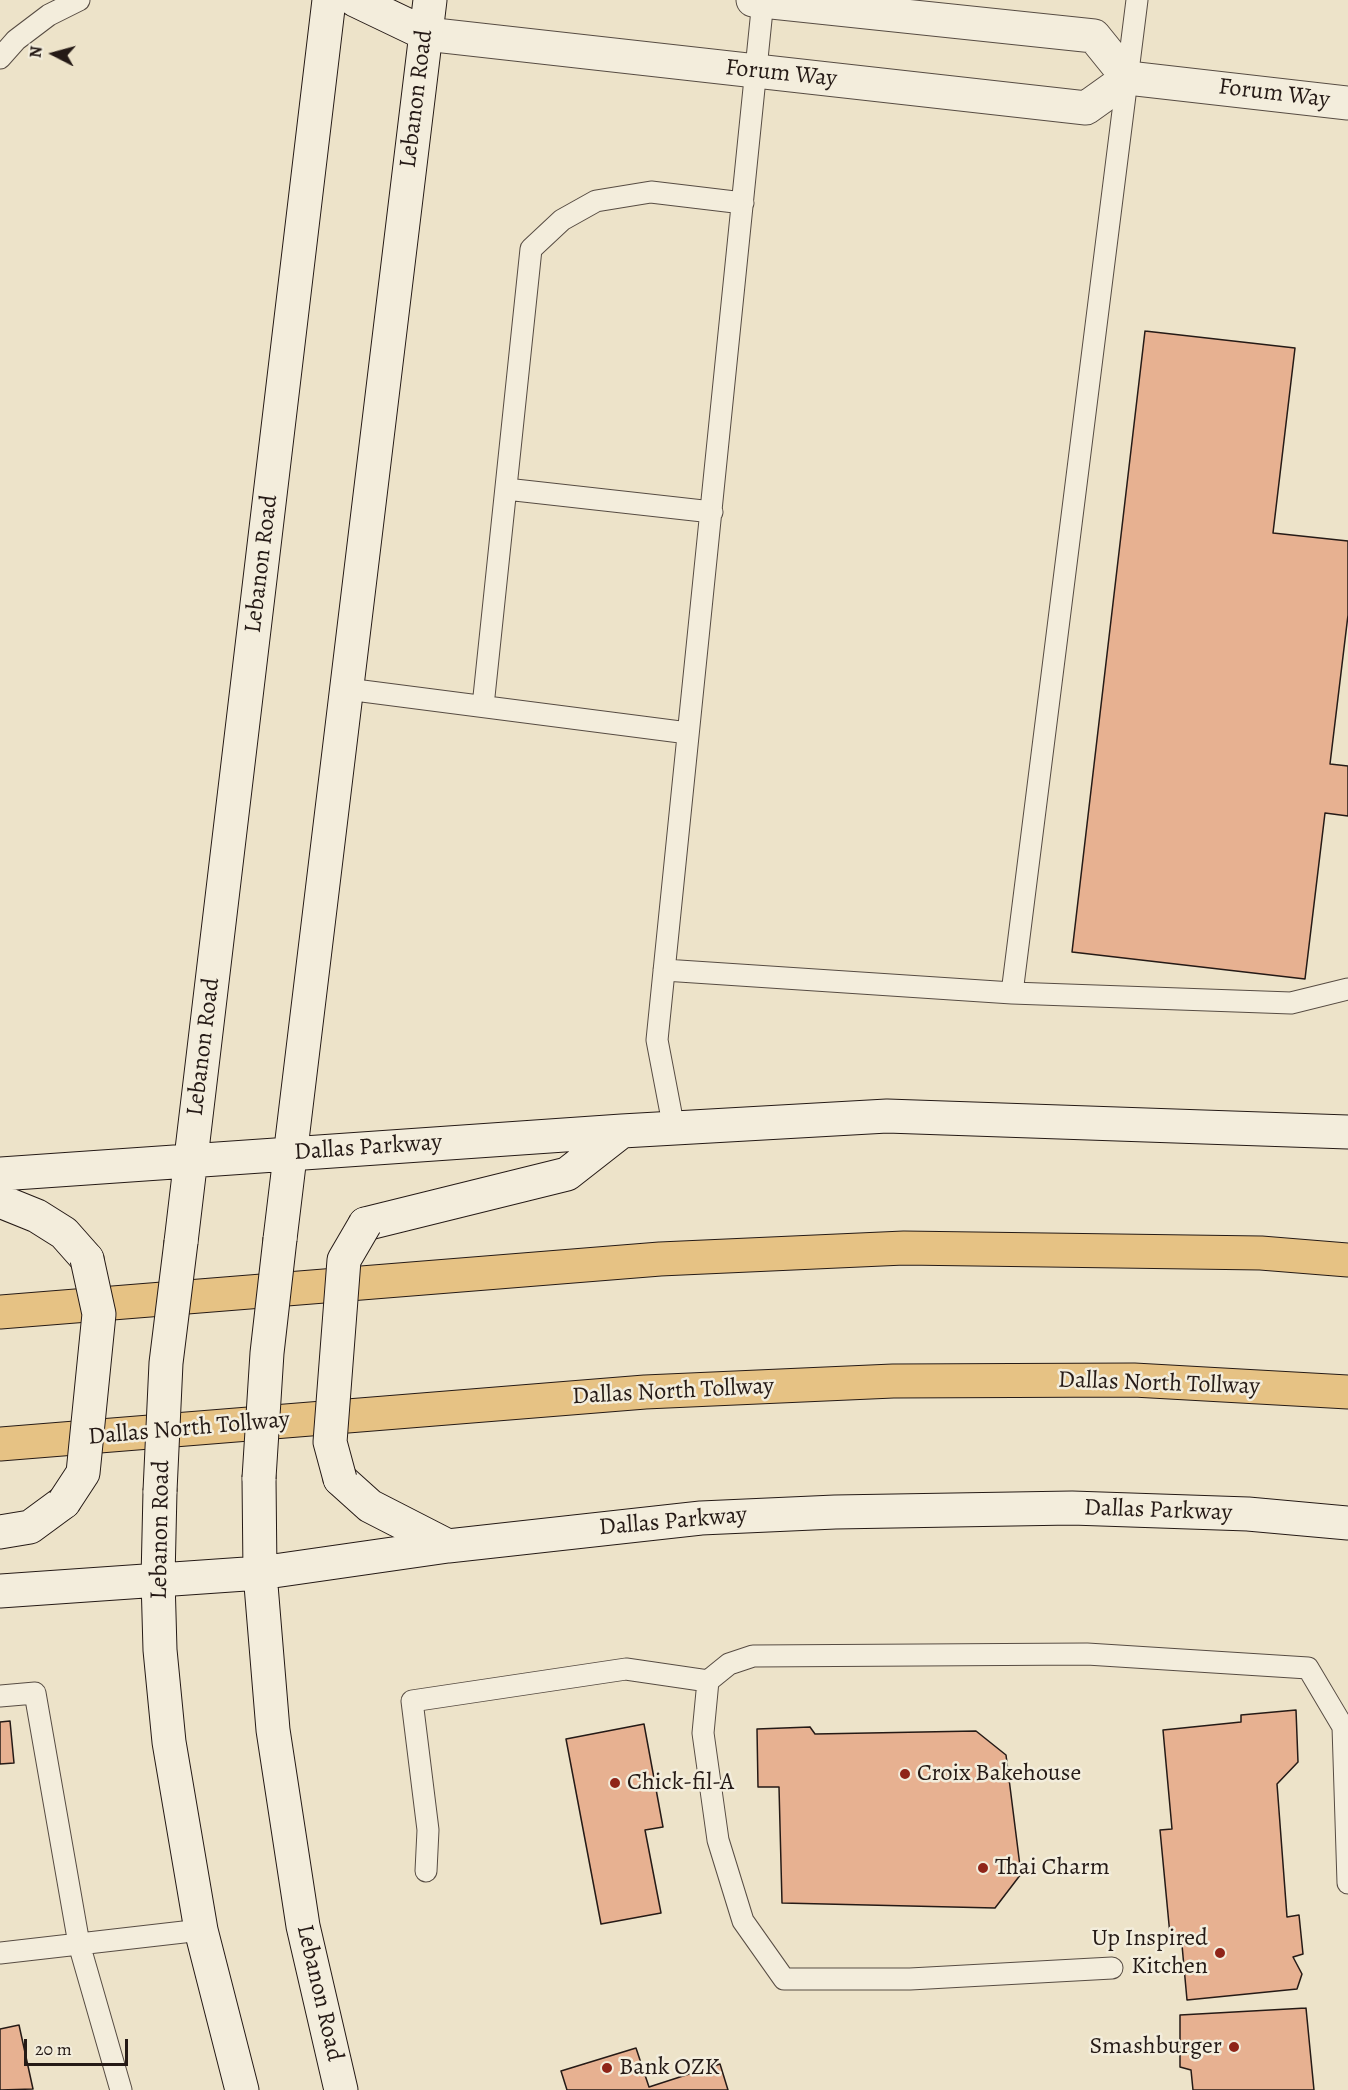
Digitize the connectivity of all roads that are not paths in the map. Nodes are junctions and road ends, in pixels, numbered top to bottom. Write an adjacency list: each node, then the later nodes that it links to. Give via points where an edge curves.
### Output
1 (79, 0): 8 (lane, via 49,15)
2 (329, 0): 25 (main road, Lebanon Road)
3 (355, 0): 7 (main road, Forum Way)
4 (430, 0): 7 (main road, Lebanon Road)
5 (759, 0): 9 (lane); 10 (main road, via 1094,36)
6 (1137, 0): 10 (lane)
7 (426, 34): 9 (main road, Forum Way); 15 (main road, Lebanon Road)
8 (0, 58)
9 (757, 71): 10 (main road, Forum Way, via 1086,108); 12 (lane)
10 (1128, 78): 11 (main road, Forum Way); 20 (lane)
11 (1348, 103)
12 (743, 203): 13 (lane, via 651,192 596,201 562,220 531,249); 14 (lane)
13 (506, 489): 14 (lane); 16 (lane)
14 (712, 512): 17 (lane)
15 (347, 688): 16 (lane); 24 (main road, Lebanon Road)
16 (483, 706): 17 (lane)
17 (688, 733): 18 (lane)
18 (664, 970): 20 (lane); 21 (lane, via 657,1040)
19 (1348, 989): 20 (lane, via 1291,1003)
20 (1012, 993)
21 (674, 1129): 22 (main road, Dallas Parkway); 23 (main road, Dallas Parkway, via 886,1116)
22 (622, 1131): 24 (main road, Dallas Parkway); 36 (main road, bridge, via 567,1174 365,1224 344,1260 330,1442 340,1479 370,1506)
23 (1348, 1132)
24 (291, 1154): 25 (main road, Dallas Parkway); 37 (main road, Lebanon Road, bridge, via 267,1353 259,1478)
25 (190, 1160): 26 (main road, Dallas Parkway); 38 (main road, Lebanon Road, bridge, via 166,1363)
26 (0, 1174)
27 (0, 1201): 35 (main road, bridge, via 37,1216 64,1233 87,1259 99,1314 83,1473 64,1502 30,1527)
28 (1348, 1245): 29 (highway)
29 (1261, 1253): 30 (highway); 31 (highway, via 904,1248 660,1258)
30 (1348, 1260)
31 (0, 1311)
32 (1348, 1392): 33 (highway, Dallas North Tollway, via 1134,1380 881,1381 645,1392)
33 (0, 1444)
34 (1348, 1523): 36 (main road, Dallas Parkway, via 1248,1514 1072,1508 834,1512 701,1518)
35 (0, 1532)
36 (448, 1546): 37 (main road, Dallas Parkway)
37 (260, 1573): 38 (main road, Dallas Parkway); 50 (main road, Lebanon Road, via 273,1730 303,1926)
38 (158, 1579): 39 (main road, Dallas Parkway); 44 (main road, Lebanon Road, via 169,1742)
39 (0, 1591)
40 (708, 1681): 42 (lane, via 626,1669 412,1701 428,1830); 43 (lane, via 729,1664 753,1656 1087,1654 1308,1668 1343,1727); 47 (lane, via 702,1733 718,1840 743,1921 784,1979 910,1979)
41 (0, 1696): 45 (lane, via 35,1693)
42 (426, 1871)
43 (1348, 1883)
44 (201, 1930): 45 (lane); 49 (main road, Lebanon Road)
45 (79, 1944): 46 (lane); 48 (lane)
46 (0, 1953)
47 (1112, 1968)
48 (121, 2090)
49 (242, 2090)
50 (341, 2090)

